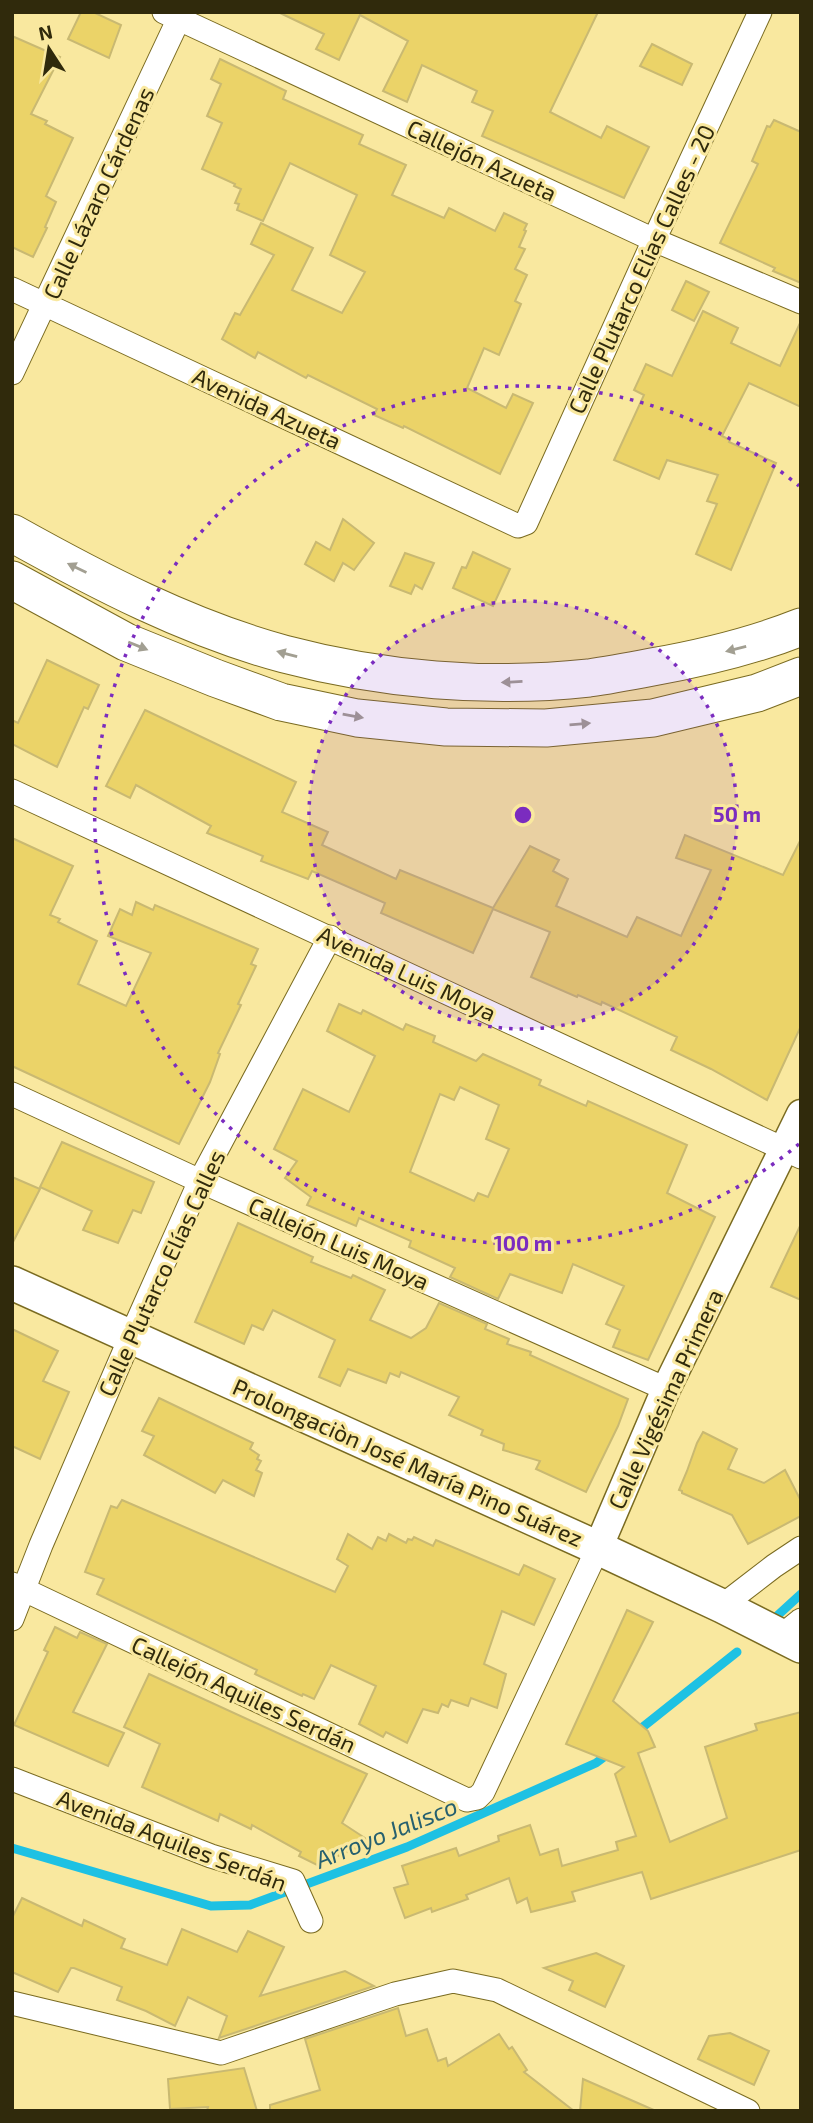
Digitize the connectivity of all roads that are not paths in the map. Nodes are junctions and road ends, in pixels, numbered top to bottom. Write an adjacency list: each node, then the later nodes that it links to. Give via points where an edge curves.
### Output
1 (760, 12): 3 (street, Calle Plutarco Elías Calles - 20)
2 (175, 15): 3 (street, Callejón Azueta); 6 (street, Calle Lázaro Cárdenas)
3 (654, 240): 5 (street, Callejón Azueta); 8 (street, Calle Plutarco Elías Calles - 20)
4 (12, 289): 6 (street, Avenida Azueta)
5 (801, 302)
6 (46, 304): 7 (street, Calle Lázaro Cárdenas); 8 (street, Avenida Azueta)
7 (12, 373)
8 (523, 526)
9 (12, 533): 11 (main road, one-way to 9, via 765,642 695,659 590,678 501,683 405,677 282,654 213,631)
10 (12, 580): 12 (main road, one-way to 12, via 126,642 215,678 281,702 357,718 446,727 545,728 653,718 757,693)
11 (801, 627)
12 (801, 676)
13 (12, 791): 14 (street, Avenida Luis Moya)
14 (330, 937): 17 (street, Avenida Luis Moya); 18 (street, Calle Plutarco Elías Calles)
15 (12, 1094): 18 (street, Callejón Luis Moya)
16 (801, 1114): 17 (street, Calle Vigésima Primera)
17 (792, 1153): 21 (street, Calle Vigésima Primera)
18 (200, 1181): 20 (street, Calle Plutarco Elías Calles); 21 (street, Callejón Luis Moya)
19 (12, 1283): 20 (main road, Prolongaciòn José María Pino Suárez)
20 (131, 1336): 22 (main road, Prolongaciòn José María Pino Suárez); 24 (street, Calle Plutarco Elías Calles, via 41,1545)
21 (666, 1390): 22 (street, Calle Vigésima Primera)
22 (598, 1548): 25 (main road, Prolongaciòn José María Pino Suárez); 29 (street, Calle Vigésima Primera)
23 (801, 1548): 25 (street)
24 (18, 1587): 26 (street, Calle Plutarco Elías Calles); 29 (street, Callejón Aquiles Serdán, via 467,1800)
25 (722, 1606): 27 (main road, Prolongaciòn José María Pino Suárez)
26 (12, 1619)
27 (794, 1634)
28 (12, 1779): 30 (street, Avenida Aquiles Serdán, via 298,1890)
29 (477, 1798)
30 (311, 1921)
31 (12, 2003): 32 (street, via 221,2053 395,1994 453,1982 497,1990)
32 (748, 2111)

